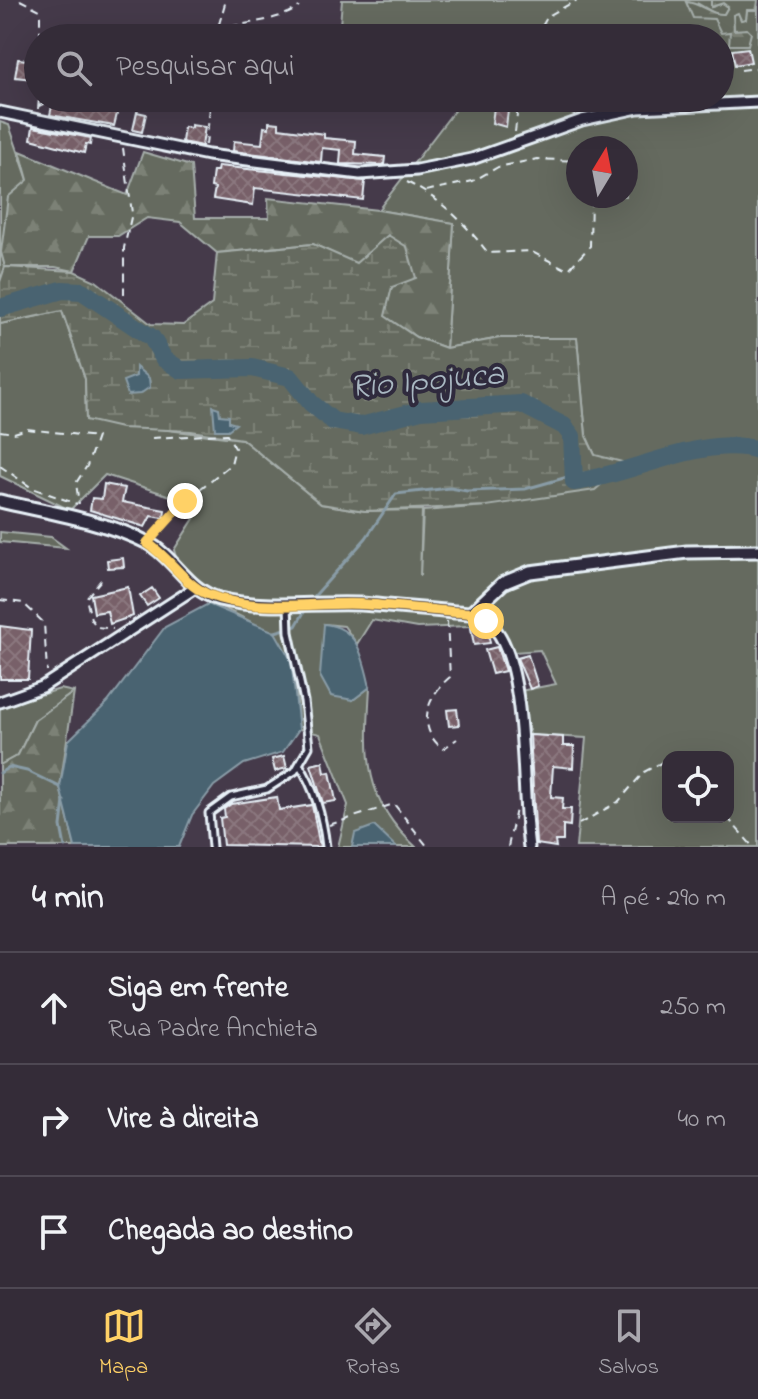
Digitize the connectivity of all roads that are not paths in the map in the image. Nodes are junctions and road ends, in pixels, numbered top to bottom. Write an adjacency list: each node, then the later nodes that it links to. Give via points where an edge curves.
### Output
1 (758, 102): 2 (street)
2 (734, 103)
3 (0, 112): 4 (street, via 204,154 302,169 392,174 472,159)
4 (619, 112)
5 (0, 501): 7 (street, via 147,543)
6 (758, 551): 9 (street, via 687,552 530,572 503,583)
7 (195, 588): 8 (street, via 220,599); 10 (street, via 47,684)
8 (295, 605): 9 (street); 11 (lane, via 289,632 309,747)
9 (471, 613): 14 (street, via 498,631 508,662 524,748)
10 (0, 702)
11 (299, 764): 12 (lane, via 267,789 231,797 209,813); 13 (lane, via 309,780)
12 (212, 847)
13 (326, 847)
14 (529, 847)

